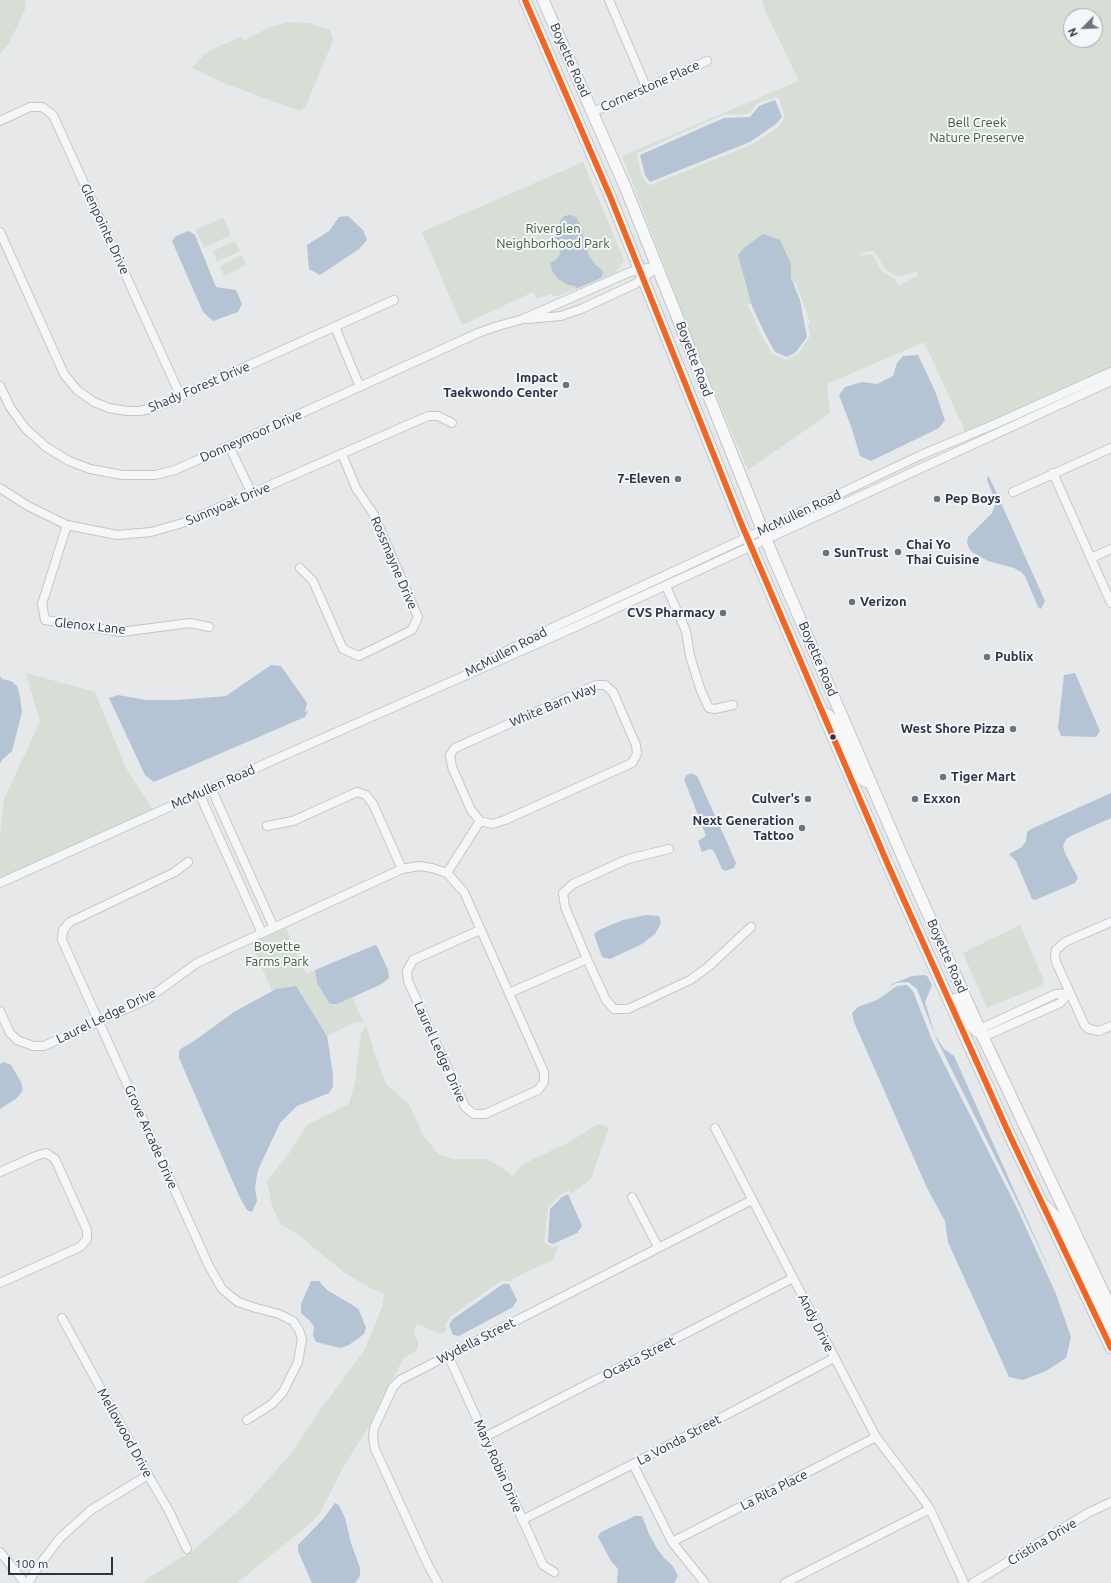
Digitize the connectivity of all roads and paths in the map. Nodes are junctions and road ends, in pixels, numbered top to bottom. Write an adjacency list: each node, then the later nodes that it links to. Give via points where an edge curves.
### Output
1 (525, 0): 10 (main road, Boyette Road)
2 (543, 0): 6 (main road, Boyette Road)
3 (609, 0): 5 (street)
4 (707, 61): 5 (street, Cornerstone Place)
5 (647, 89): 6 (street, Cornerstone Place)
6 (593, 112): 9 (main road, Boyette Road)
7 (0, 121): 18 (street, Glenpointe Drive, via 30,108 42,107 53,115)
8 (0, 232): 18 (street, Shady Forest Drive, via 64,374 77,390 94,402 109,408 140,412)
9 (657, 266): 10 (street, Donneymoor Drive); 28 (main road, Boyette Road)
10 (642, 273): 12 (street, Donneymoor Drive, via 630,272); 12 (street, Donneymoor Drive, via 635,284 570,313); 29 (main road, Boyette Road)
11 (394, 300): 13 (street, Shady Forest Drive)
12 (522, 319): 17 (street, Donneymoor Drive, via 478,333)
13 (334, 327): 17 (street); 18 (street, Shady Forest Drive)
14 (1111, 372): 28 (street, McMullen Road, via 921,455)
15 (1111, 381): 28 (street, McMullen Road)
16 (0, 386): 20 (street, Donneymoor Drive, via 10,407 25,428 46,447 69,461 90,469 122,475 155,475 175,470)
17 (360, 387): 20 (street, Donneymoor Drive)
18 (182, 397)
19 (452, 423): 22 (street, Sunnyoak Drive, via 438,416 428,416)
20 (229, 446): 26 (street)
21 (1111, 448): 23 (street)
22 (342, 454): 26 (street, Sunnyoak Drive); 32 (street, Rossmayne Drive, via 356,488 374,515 418,617 412,630 359,656 343,649 313,581)
23 (1053, 474): 25 (street); 31 (street)
24 (0, 488): 27 (street, Sunnyoak Drive, via 28,506)
25 (1013, 492)
26 (252, 494): 27 (street, Sunnyoak Drive, via 186,522 151,532 117,535)
27 (67, 525): 35 (street, Glenox Lane, via 42,604 45,620 121,632 190,623)
28 (764, 535): 29 (street, McMullen Road); 39 (main road, Boyette Road)
29 (750, 542): 33 (street, McMullen Road); 36 (street, McMullen Road); 38 (main road, Boyette Road)
30 (1111, 549): 31 (street)
31 (1091, 558): 34 (street)
32 (300, 568)
33 (666, 586): 36 (street, McMullen Road); 37 (street, via 685,627 690,656 709,708)
34 (1111, 603)
35 (209, 627)
36 (516, 650): 40 (street, McMullen Road)
37 (733, 705)
38 (820, 708): 39 (main road, via 839,729 860,776); 42 (main road, Boyette Road)
39 (871, 782): 42 (main road); 62 (main road, Boyette Road)
40 (211, 788): 41 (street, McMullen Road); 52 (street)
41 (199, 794): 49 (street, McMullen Road); 54 (street)
42 (865, 810): 55 (main road, Boyette Road)
43 (480, 821): 43 (street, White Barn Way, via 471,810 452,767 450,755 455,748 596,685 605,685 613,692 636,745 637,754 632,763 506,820 492,824); 48 (street)
44 (267, 826): 47 (street, via 293,821 357,792 374,804)
45 (669, 849): 56 (street, via 628,859 573,884 563,893 565,908)
46 (188, 862): 60 (street, Grove Arcade Drive, via 175,872 70,922 64,930 62,940)
47 (402, 869): 48 (street, Laurel Ledge Drive, via 420,866); 52 (street, Laurel Ledge Drive)
48 (447, 873): 53 (street, Laurel Ledge Drive, via 464,892)
49 (0, 883)
50 (1111, 922): 58 (street, via 1064,942 1056,950 1056,962)
51 (751, 927): 56 (street, via 708,968 690,980 628,1009 614,1009 606,1000)
52 (274, 928): 54 (street, Laurel Ledge Drive)
53 (480, 930): 57 (street, Laurel Ledge Drive); 57 (street, Laurel Ledge Drive, via 413,960 407,970 408,981 465,1108 474,1114 485,1114 538,1090 544,1082 544,1072)
54 (262, 933): 60 (street, Laurel Ledge Drive, via 197,963 146,1000)
55 (927, 951): 62 (main road, via 940,962 962,1012 971,1025); 67 (main road, Boyette Road)
56 (587, 959): 57 (street)
57 (509, 993)
58 (1069, 993): 61 (street, via 1085,1026 1099,1031); 62 (street, via 1056,994)
59 (0, 1011): 60 (street, Laurel Ledge Drive, via 17,1040 33,1046 44,1046)
60 (99, 1022): 77 (street, Grove Arcade Drive, via 209,1266 222,1289 238,1302 280,1314 293,1321 299,1330 302,1339 298,1362 283,1392 272,1404)
61 (1111, 1026)
62 (982, 1034): 71 (main road, Boyette Road)
63 (715, 1128): 66 (street, Andy Drive)
64 (0, 1172): 70 (street, via 46,1153 55,1159 87,1230 87,1239 80,1247)
65 (632, 1197): 68 (street)
66 (752, 1200): 68 (street, Wydella Street); 69 (street, Andy Drive)
67 (1042, 1203): 73 (main road, via 1062,1225); 74 (main road, Boyette Road)
68 (658, 1247): 75 (street, Wydella Street)
69 (793, 1278): 76 (street, Andy Drive); 78 (street, Ocasta Street)
70 (0, 1283)
71 (1111, 1309)
72 (62, 1318): 81 (street, Mellowood Drive)
73 (1111, 1328)
74 (1111, 1348)
75 (448, 1355): 78 (street, Mary Robin Drive); 90 (street, Wydella Street, via 400,1380 393,1387 374,1428 373,1438 375,1449)
76 (834, 1358): 79 (street, Andy Drive); 80 (street, La Vonda Street)
77 (247, 1420)
78 (485, 1437): 84 (street, Mary Robin Drive)
79 (876, 1438): 83 (street, Andy Drive); 85 (street, La Rita Place)
80 (633, 1464): 84 (street, La Vonda Street); 85 (street)
81 (148, 1475): 86 (street, Mellowood Drive); 89 (street, via 91,1510 60,1538)
82 (1111, 1502): 94 (street, Cristina Drive, via 1088,1513)
83 (930, 1509): 92 (street); 93 (street, Andy Drive)
84 (522, 1520): 88 (street, Mary Robin Drive, via 543,1565)
85 (672, 1542): 91 (street)
86 (188, 1549)
87 (0, 1552): 89 (street)
88 (554, 1572)
89 (26, 1583)
90 (438, 1583)
91 (705, 1583)
92 (785, 1583)
93 (964, 1583)
94 (973, 1583)

